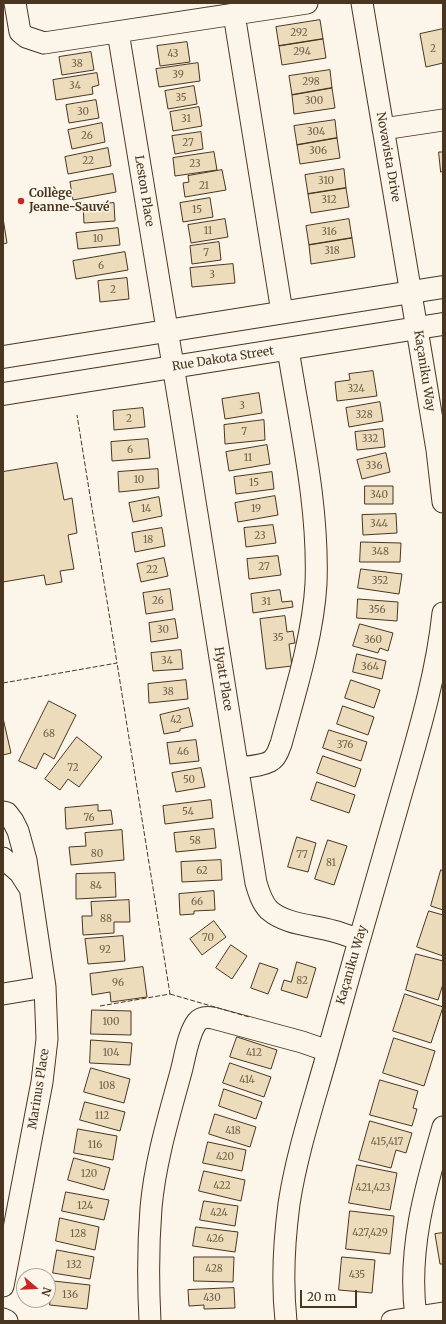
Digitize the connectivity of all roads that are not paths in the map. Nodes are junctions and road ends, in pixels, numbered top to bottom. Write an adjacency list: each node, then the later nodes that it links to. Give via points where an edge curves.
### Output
1 (15, 3): 5 (street, via 20,32 26,37 44,43)
2 (307, 3): 4 (street)
3 (362, 3): 7 (street, Novavista Drive)
4 (234, 14): 5 (street); 10 (street)
5 (118, 32): 12 (street, Leston Place)
6 (443, 120): 7 (street)
7 (383, 129): 9 (street, Novavista Drive)
8 (443, 287): 9 (main road, Rue Dakota Street)
9 (414, 310): 10 (main road, Rue Dakota Street); 11 (main road, Rue Dakota Street); 13 (main road, Rue Dakota Street); 16 (street, Kaçaniku Way)
10 (282, 312): 12 (main road, Rue Dakota Street)
11 (443, 324)
12 (171, 349): 13 (main road, Rue Dakota Street); 14 (main road, Rue Dakota Street); 15 (main road, Rue Dakota Street); 19 (street, Hyatt Place)
13 (288, 349): 19 (street, via 313,511 316,584 302,668 278,753 274,760 269,762)
14 (3, 357)
15 (3, 394)
16 (443, 502)
17 (443, 613): 18 (street, Kaçaniku Way, via 438,650)
18 (438, 677): 23 (street, Kaçaniku Way, via 420,724)
19 (238, 768): 23 (street, Hyatt Place, via 260,898 278,917)
20 (3, 812): 22 (street, Marinus Place, via 13,821 18,832)
21 (3, 858): 22 (street, Marinus Place, via 20,873)
22 (31, 891): 24 (street, Marinus Place)
23 (359, 940): 26 (street, Kaçaniku Way)
24 (45, 988): 25 (street); 28 (street, Marinus Place, via 46,1039 43,1076)
25 (3, 994)
26 (328, 1051): 33 (street, via 213,1018 206,1017 197,1021 190,1036 156,1172 151,1206 148,1263); 34 (street, Kaçaniku Way, via 289,1204 284,1259)
27 (443, 1127): 30 (street, via 421,1206 416,1241 413,1276)
28 (3, 1286)
29 (443, 1313): 30 (street)
30 (416, 1317): 35 (street)
31 (3, 1319): 32 (street)
32 (7, 1321)
33 (150, 1321)
34 (286, 1321)
35 (392, 1321)

